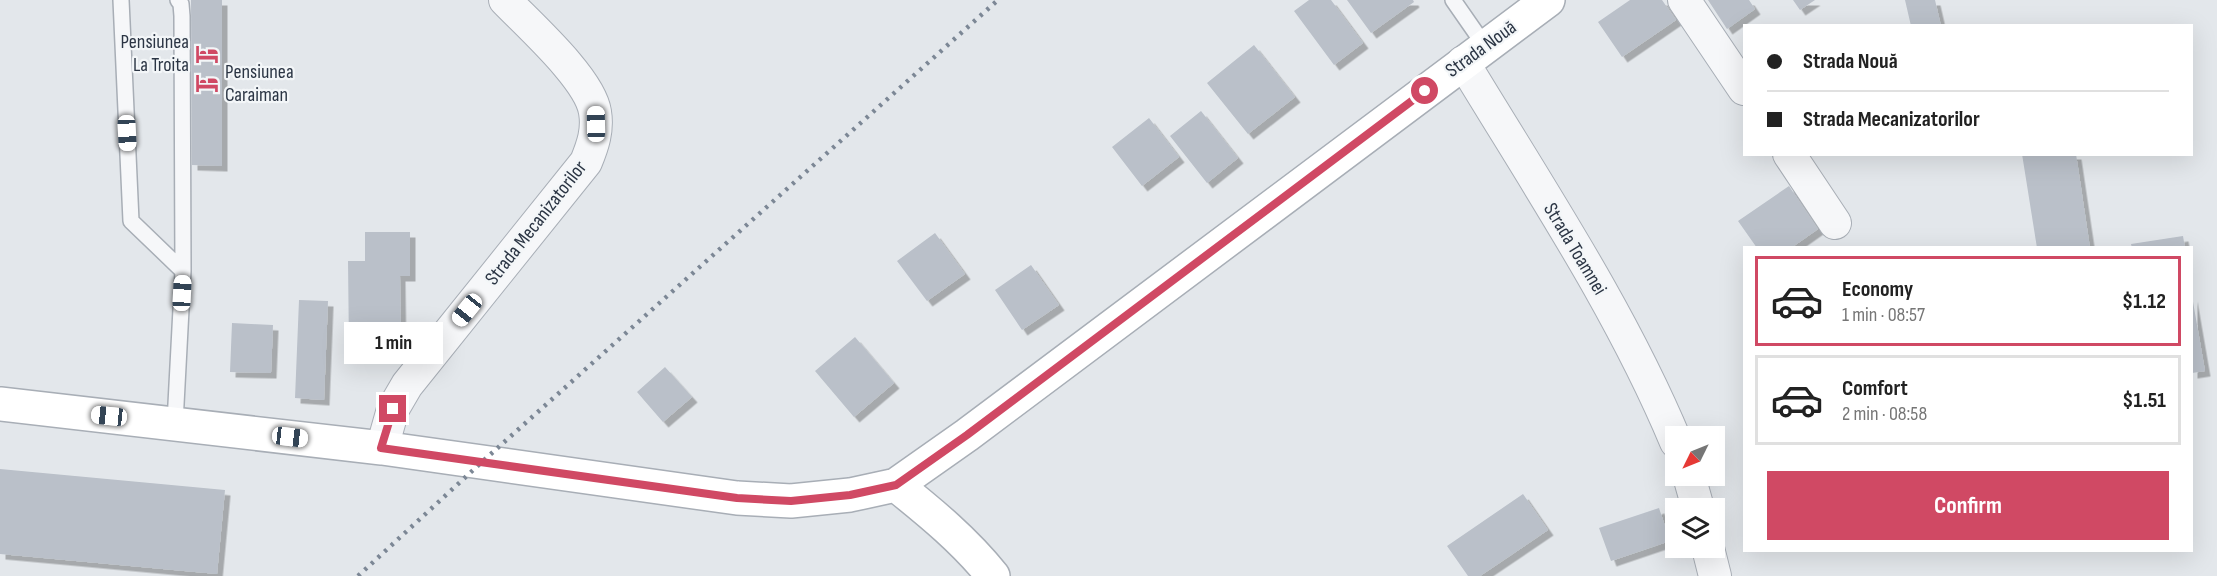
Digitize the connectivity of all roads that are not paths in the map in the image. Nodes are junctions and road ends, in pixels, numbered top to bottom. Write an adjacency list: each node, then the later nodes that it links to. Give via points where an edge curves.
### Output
1 (121, 0): 11 (lane, via 131,221)
2 (178, 0): 11 (lane, via 182,16)
3 (505, 0): 15 (street, Strada Mecanizatorilor, via 587,89 595,111 596,138 586,162 407,385 393,409)
4 (1453, 0): 7 (lane)
5 (1548, 0): 7 (main road, Strada Nouă)
6 (1684, 0): 8 (street)
7 (1474, 54): 14 (street, Strada Toamnei, via 1628,339); 16 (main road, Strada Nouă)
8 (1743, 88)
9 (1790, 156): 10 (street)
10 (1835, 223)
11 (183, 271): 13 (lane)
12 (0, 404): 13 (main road)
13 (175, 423): 15 (main road)
14 (1669, 426)
15 (381, 448): 16 (main road, via 737,498 791,501)
16 (896, 485): 18 (main road, via 973,550)
17 (1710, 558): 19 (street)
18 (993, 576)
19 (1715, 576)

